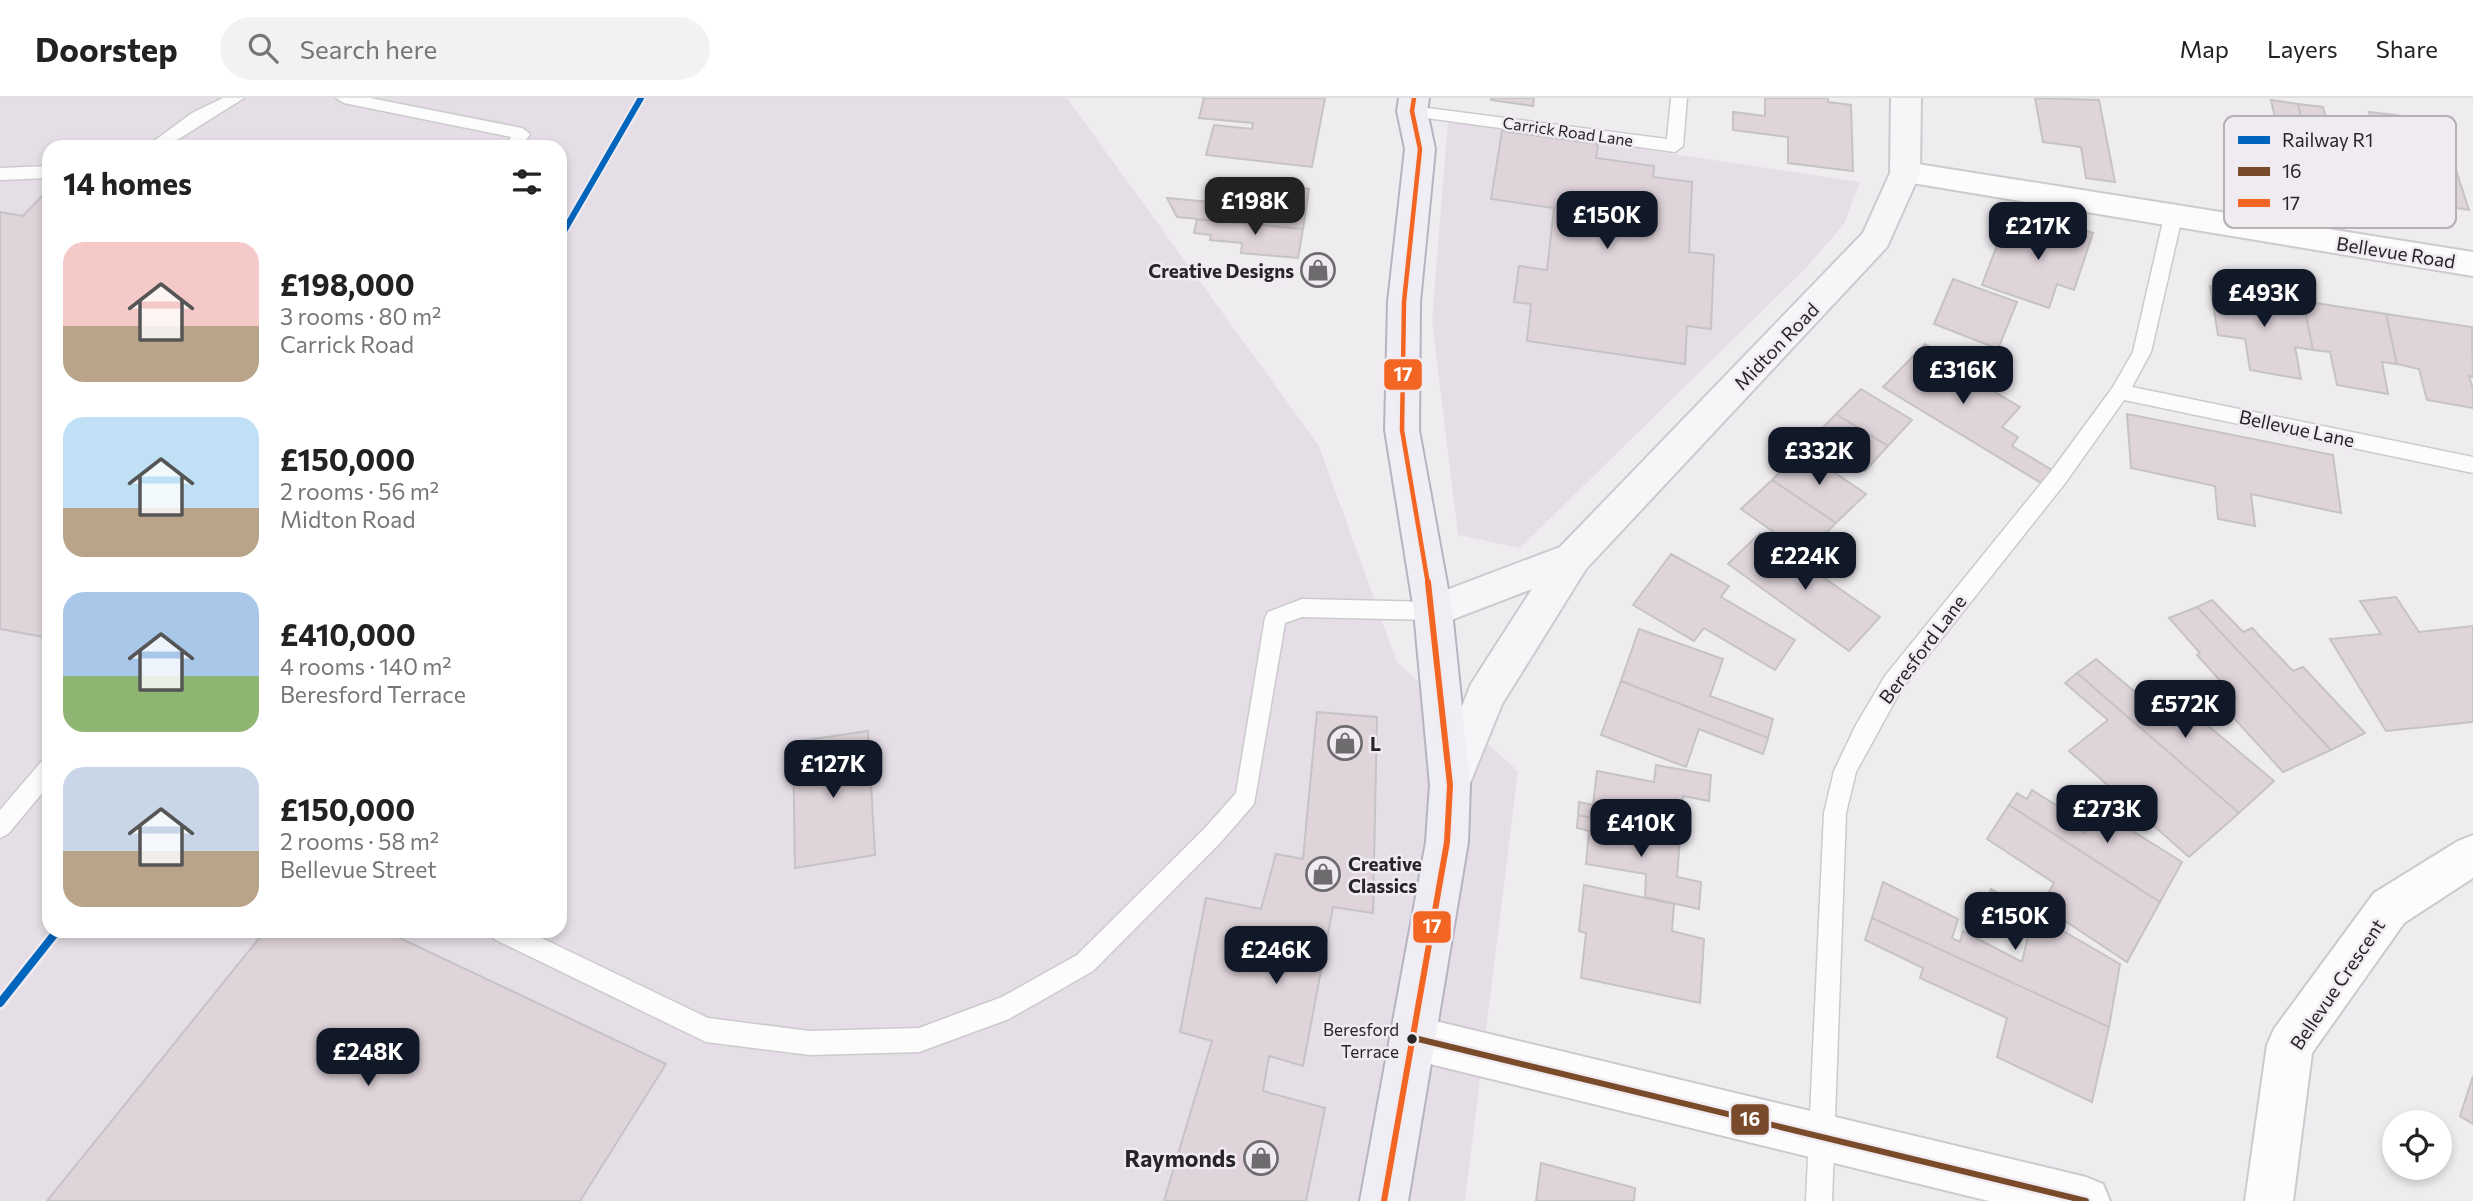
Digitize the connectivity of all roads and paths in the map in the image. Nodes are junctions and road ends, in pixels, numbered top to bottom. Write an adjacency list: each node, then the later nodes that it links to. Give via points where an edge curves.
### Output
1 (236, 98): 6 (lane)
2 (344, 98): 7 (lane, via 522,134)
3 (1679, 98): 5 (lane, Carrick Road Lane, via 1675,146)
4 (1906, 98): 9 (street, Midton Road)
5 (1413, 104): 18 (main road, via 1420,149 1404,302 1402,430)
6 (164, 140)
7 (518, 140)
8 (42, 172): 10 (lane)
9 (1905, 173): 11 (street, Bellevue Road); 17 (street, Midton Road, via 1876,239)
10 (0, 174)
11 (2173, 217): 12 (street, Bellevue Road); 15 (lane, Beresford Lane, via 2141,352)
12 (2224, 225)
13 (2243, 228): 14 (street, Bellevue Road)
14 (2473, 264)
15 (2120, 392): 16 (lane, Bellevue Lane); 25 (lane, Beresford Lane, via 2059,476 1893,683 1845,771 1835,813)
16 (2473, 465)
17 (1573, 558): 18 (street, Midton Road); 20 (street, Midton Road, via 1485,696)
18 (1433, 611): 20 (main road); 23 (lane, via 1302,608 1275,618 1246,797 1085,963 1009,1007 919,1041 810,1043 706,1030)
19 (42, 777): 21 (lane)
20 (1450, 785): 24 (main road, via 1447,842)
21 (0, 827)
22 (2473, 855): 29 (street, Bellevue Crescent, via 2389,908 2290,1045)
23 (516, 938)
24 (1414, 1038): 25 (street); 26 (main road)
25 (1822, 1137): 27 (lane, Beresford Lane); 28 (street)
26 (1384, 1201)
27 (1819, 1201)
28 (2086, 1201)
29 (2269, 1201)

